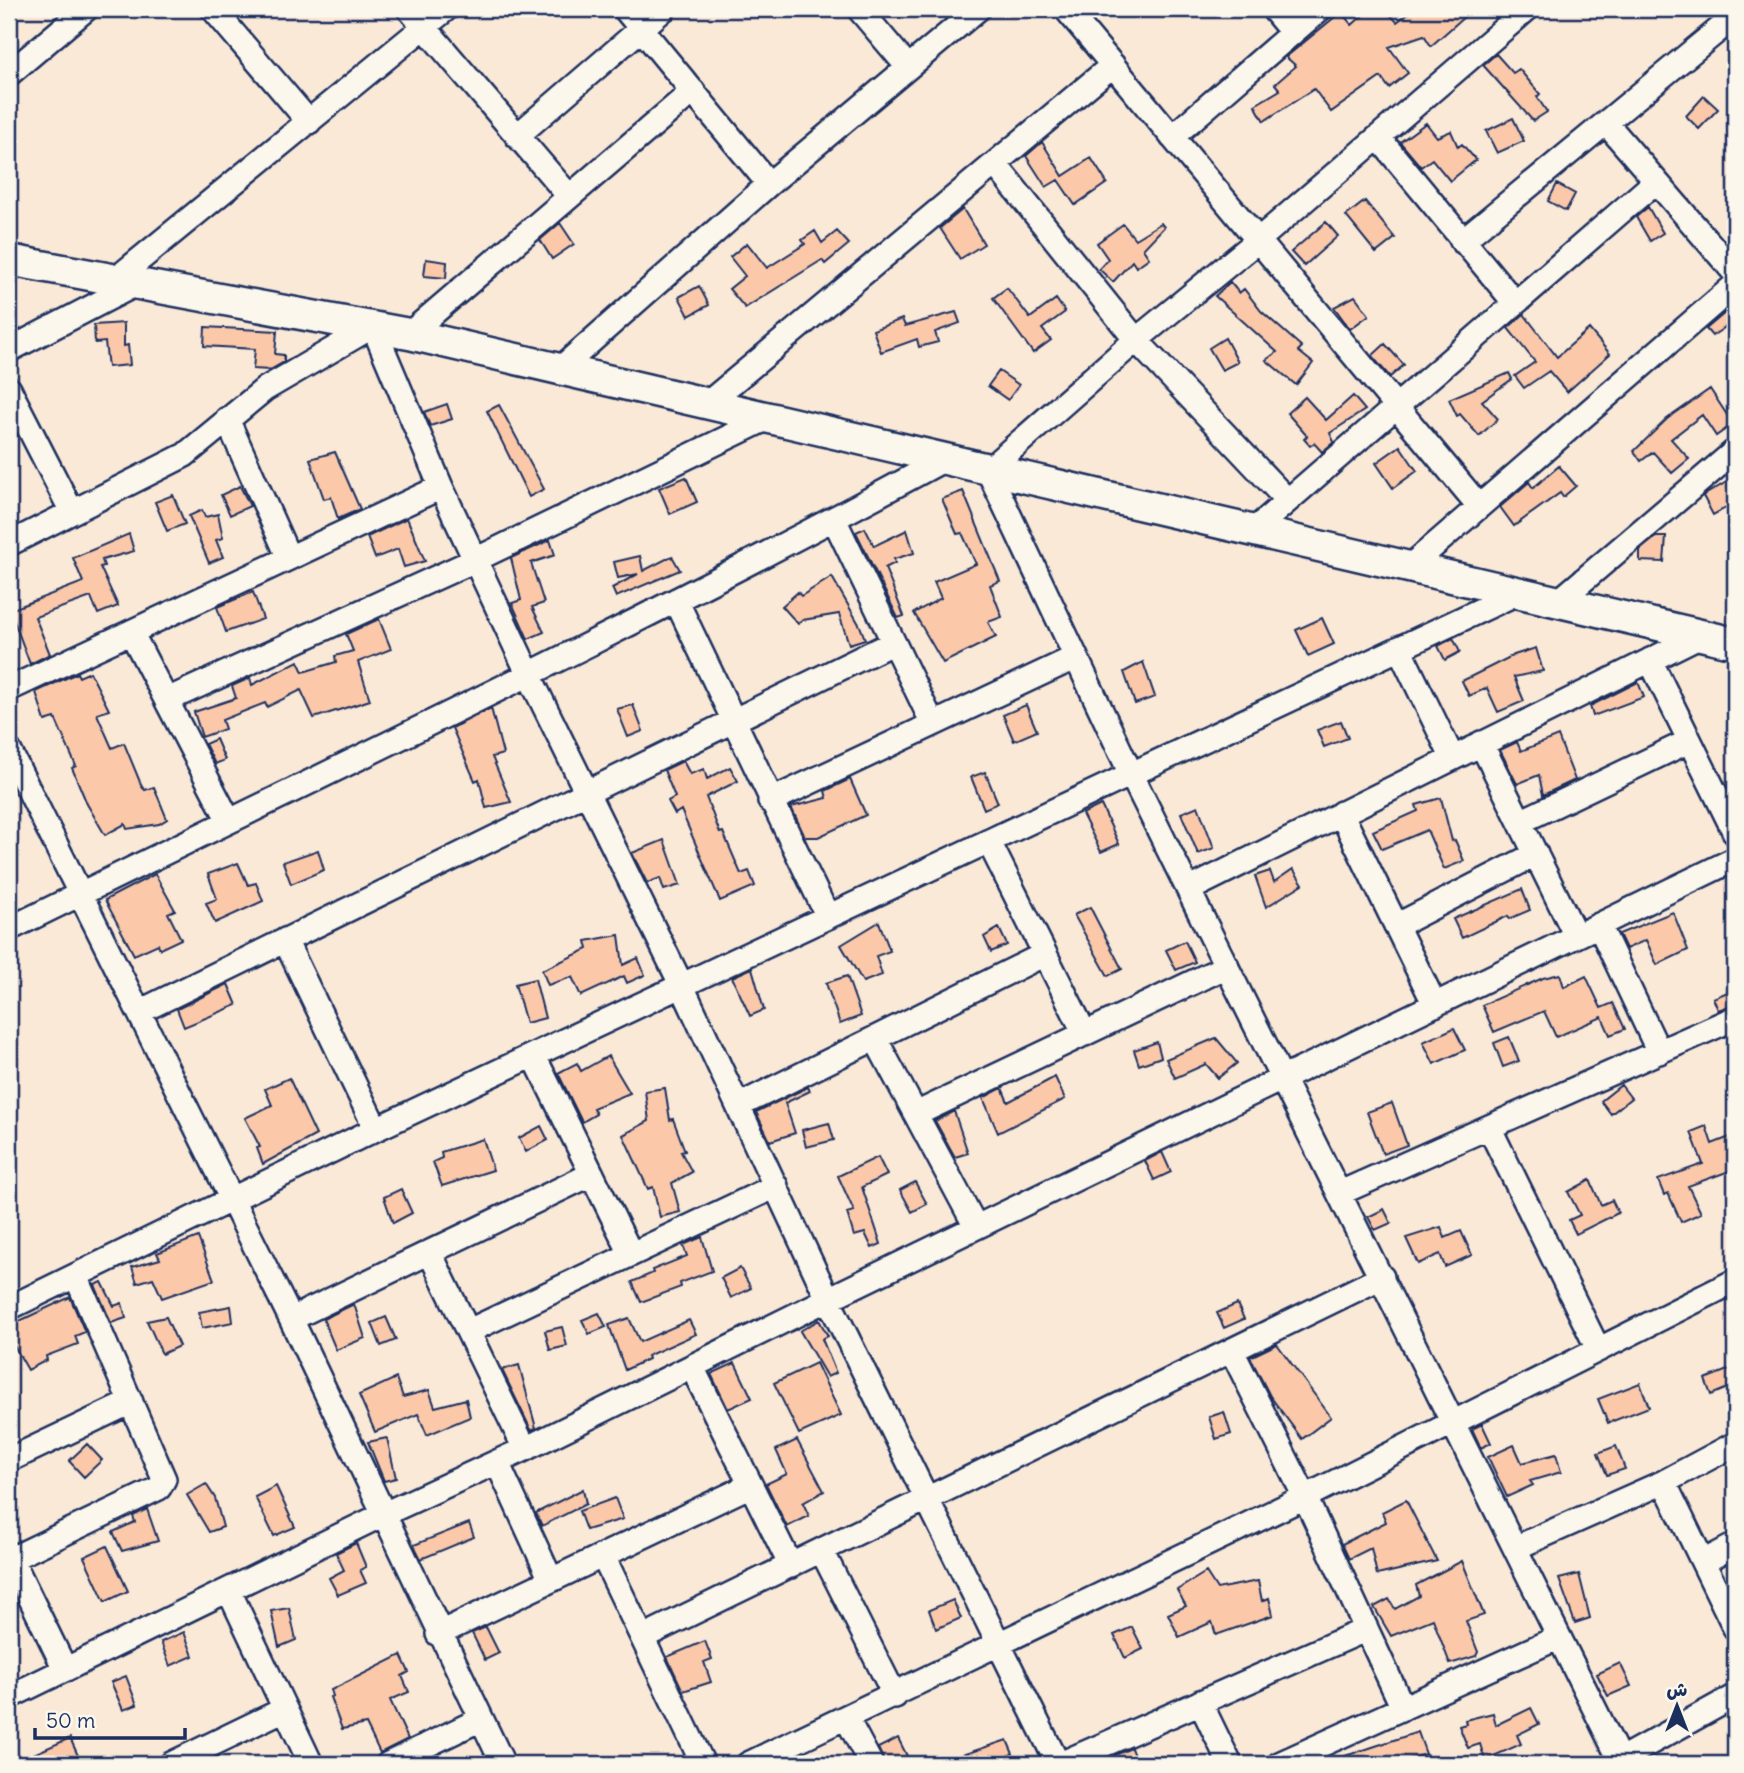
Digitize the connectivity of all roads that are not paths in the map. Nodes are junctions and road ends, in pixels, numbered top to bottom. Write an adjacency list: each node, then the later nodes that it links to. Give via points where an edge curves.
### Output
1 (86, 9): 19 (street)
2 (212, 9): 21 (street)
3 (409, 9): 14 (street)
4 (446, 9): 14 (street)
5 (625, 9): 15 (street)
6 (664, 9): 15 (street)
7 (859, 9): 18 (street)
8 (978, 9): 18 (street)
9 (1066, 9): 17 (street)
10 (1273, 9): 16 (street)
11 (1320, 9): 16 (street)
12 (1518, 11): 25 (street)
13 (1727, 20): 22 (street)
14 (424, 27): 21 (street); 23 (street)
15 (642, 29): 20 (street); 23 (street)
16 (1292, 32): 24 (street)
17 (1113, 65): 24 (street); 26 (street)
18 (908, 67): 28 (street)
19 (9, 74)
20 (693, 92): 28 (street); 29 (street)
21 (309, 122): 34 (street)
22 (1606, 123): 27 (street); 30 (street)
23 (517, 136): 29 (street)
24 (1172, 137): 31 (street)
25 (1378, 137): 30 (street); 31 (street)
26 (995, 164): 39 (street); 43 (street)
27 (1655, 182): 33 (street); 36 (street)
28 (769, 184): 41 (street)
29 (569, 196): 38 (street)
30 (1462, 241): 36 (street)
31 (1256, 242): 39 (street); 44 (street)
32 (9, 260): 34 (street)
33 (1735, 273)
34 (127, 281): 37 (street); 40 (street)
35 (1735, 285): 52 (street)
36 (1515, 303): 44 (street)
37 (373, 326): 38 (street); 46 (street, via 265,389); 50 (street)
38 (409, 334): 41 (street)
39 (1136, 340): 49 (street); 51 (street)
40 (9, 350)
41 (561, 368): 43 (street)
42 (9, 389): 53 (street)
43 (709, 402): 45 (street)
44 (1394, 406): 51 (street); 52 (street)
45 (772, 416): 48 (street); 58 (street)
46 (227, 419): 53 (street, via 185,455); 57 (street)
47 (1735, 451): 62 (street)
48 (945, 458): 49 (street); 54 (street)
49 (988, 470): 55 (street); 68 (street)
50 (441, 487): 57 (street); 58 (street)
51 (1287, 500): 55 (street)
52 (1479, 506): 59 (street)
53 (72, 512): 56 (street)
54 (834, 519): 61 (street); 65 (street)
55 (1254, 530): 59 (street)
56 (9, 544)
57 (288, 556): 63 (street)
58 (475, 560): 70 (street); 72 (street)
59 (1406, 569): 60 (street)
60 (1517, 593): 62 (street); 67 (street)
61 (676, 600): 70 (street); 73 (street)
62 (1559, 601): 64 (street)
63 (131, 632): 71 (street); 72 (street)
64 (1701, 635): 66 (street); 69 (street)
65 (892, 643): 73 (street); 74 (street)
66 (1735, 643)
67 (1399, 648): 78 (street); 79 (street)
68 (1074, 657): 74 (street); 79 (street)
69 (1650, 660): 75 (street); 76 (street)
70 (529, 675): 81 (street); 84 (street)
71 (9, 689)
72 (167, 700): 84 (street)
73 (732, 720): 81 (street); 82 (street)
74 (933, 724): 82 (street)
75 (1689, 741): 85 (street); 86 (street)
76 (1480, 743): 78 (street); 85 (street)
77 (9, 750): 80 (street)
78 (1452, 757): 83 (street)
79 (1131, 774): 87 (street); 90 (street)
80 (17, 784): 91 (street)
81 (587, 793): 97 (street); 100 (street)
82 (770, 801): 92 (street)
83 (1341, 813): 90 (street); 94 (street)
84 (229, 821): 91 (street)
85 (1520, 822): 88 (street)
86 (1735, 833)
87 (989, 842): 92 (street); 98 (street)
88 (1536, 854): 94 (street); 96 (street)
89 (1735, 859): 93 (street)
90 (1190, 889): 99 (street)
91 (81, 893): 95 (street); 102 (street)
92 (828, 917): 100 (street)
93 (1599, 925): 96 (street); 106 (street)
94 (1396, 926): 101 (street)
95 (9, 929)
96 (1576, 936): 101 (street)
97 (285, 940): 102 (street); 112 (street)
98 (1045, 954): 104 (street); 105 (street)
99 (1227, 966): 104 (street); 108 (street)
100 (682, 986): 107 (street); 109 (street)
101 (1435, 1004): 108 (street)
102 (139, 1012): 116 (street)
103 (1735, 1018): 106 (street)
104 (1085, 1034): 110 (street)
105 (876, 1040): 109 (street); 110 (street)
106 (1659, 1052): 111 (street)
107 (534, 1056): 112 (street); 113 (street)
108 (1282, 1078): 115 (street); 117 (street)
109 (738, 1106): 114 (street)
110 (916, 1114): 117 (street)
111 (1489, 1127): 115 (street); 127 (street)
112 (376, 1129): 116 (street)
113 (592, 1174): 118 (street); 119 (street)
114 (776, 1186): 119 (street); 123 (street)
115 (1340, 1193): 121 (street)
116 (230, 1199): 120 (street); 125 (street)
117 (976, 1227): 123 (street)
118 (430, 1253): 125 (street); 126 (street)
119 (631, 1254): 126 (street)
120 (76, 1276): 124 (street); 130 (street)
121 (1382, 1277): 128 (street); 131 (street)
122 (1735, 1281): 127 (street)
123 (828, 1299): 129 (street); 139 (street)
124 (9, 1308)
125 (291, 1320): 140 (street)
126 (469, 1332): 133 (street)
127 (1598, 1349): 131 (street)
128 (1232, 1350): 138 (street); 139 (street)
129 (692, 1367): 133 (street); 137 (street)
130 (131, 1402): 134 (street); 144 (street, via 163,1483)
131 (1453, 1422): 138 (street); 142 (street)
132 (1735, 1444): 136 (street)
133 (525, 1449): 135 (street)
134 (9, 1460)
135 (497, 1462): 140 (street); 148 (street)
136 (1664, 1482): 142 (street); 146 (street)
137 (749, 1486): 145 (street); 147 (street)
138 (1305, 1497): 151 (street); 155 (street)
139 (928, 1499): 143 (street); 155 (street)
140 (384, 1514): 149 (street); 152 (street)
141 (1735, 1545): 146 (street)
142 (1515, 1548): 154 (street)
143 (822, 1551): 147 (street); 157 (street)
144 (10, 1556): 156 (street)
145 (603, 1556): 148 (street); 153 (street)
146 (1703, 1562): 150 (street)
147 (791, 1566): 153 (street)
148 (551, 1580): 152 (street)
149 (229, 1591): 156 (street); 162 (street)
150 (1735, 1628)
151 (1365, 1630): 160 (street); 161 (street)
152 (438, 1634): 163 (street)
153 (643, 1637): 170 (street)
154 (1557, 1638): 161 (street); 165 (street)
155 (1000, 1645): 157 (street); 173 (street)
156 (65, 1670): 159 (street)
157 (895, 1696): 164 (street)
158 (1735, 1696): 165 (street)
159 (9, 1697)
160 (1200, 1702): 173 (street); 174 (street)
161 (1403, 1708): 175 (street)
162 (285, 1709): 166 (street); 167 (street)
163 (481, 1719): 168 (street); 169 (street)
164 (847, 1719): 171 (street); 172 (street)
165 (1618, 1763)
166 (171, 1764)
167 (311, 1764)
168 (388, 1764)
169 (502, 1764)
170 (704, 1764)
171 (748, 1764)
172 (872, 1764)
173 (1059, 1764)
174 (1230, 1764)
175 (1279, 1764)

